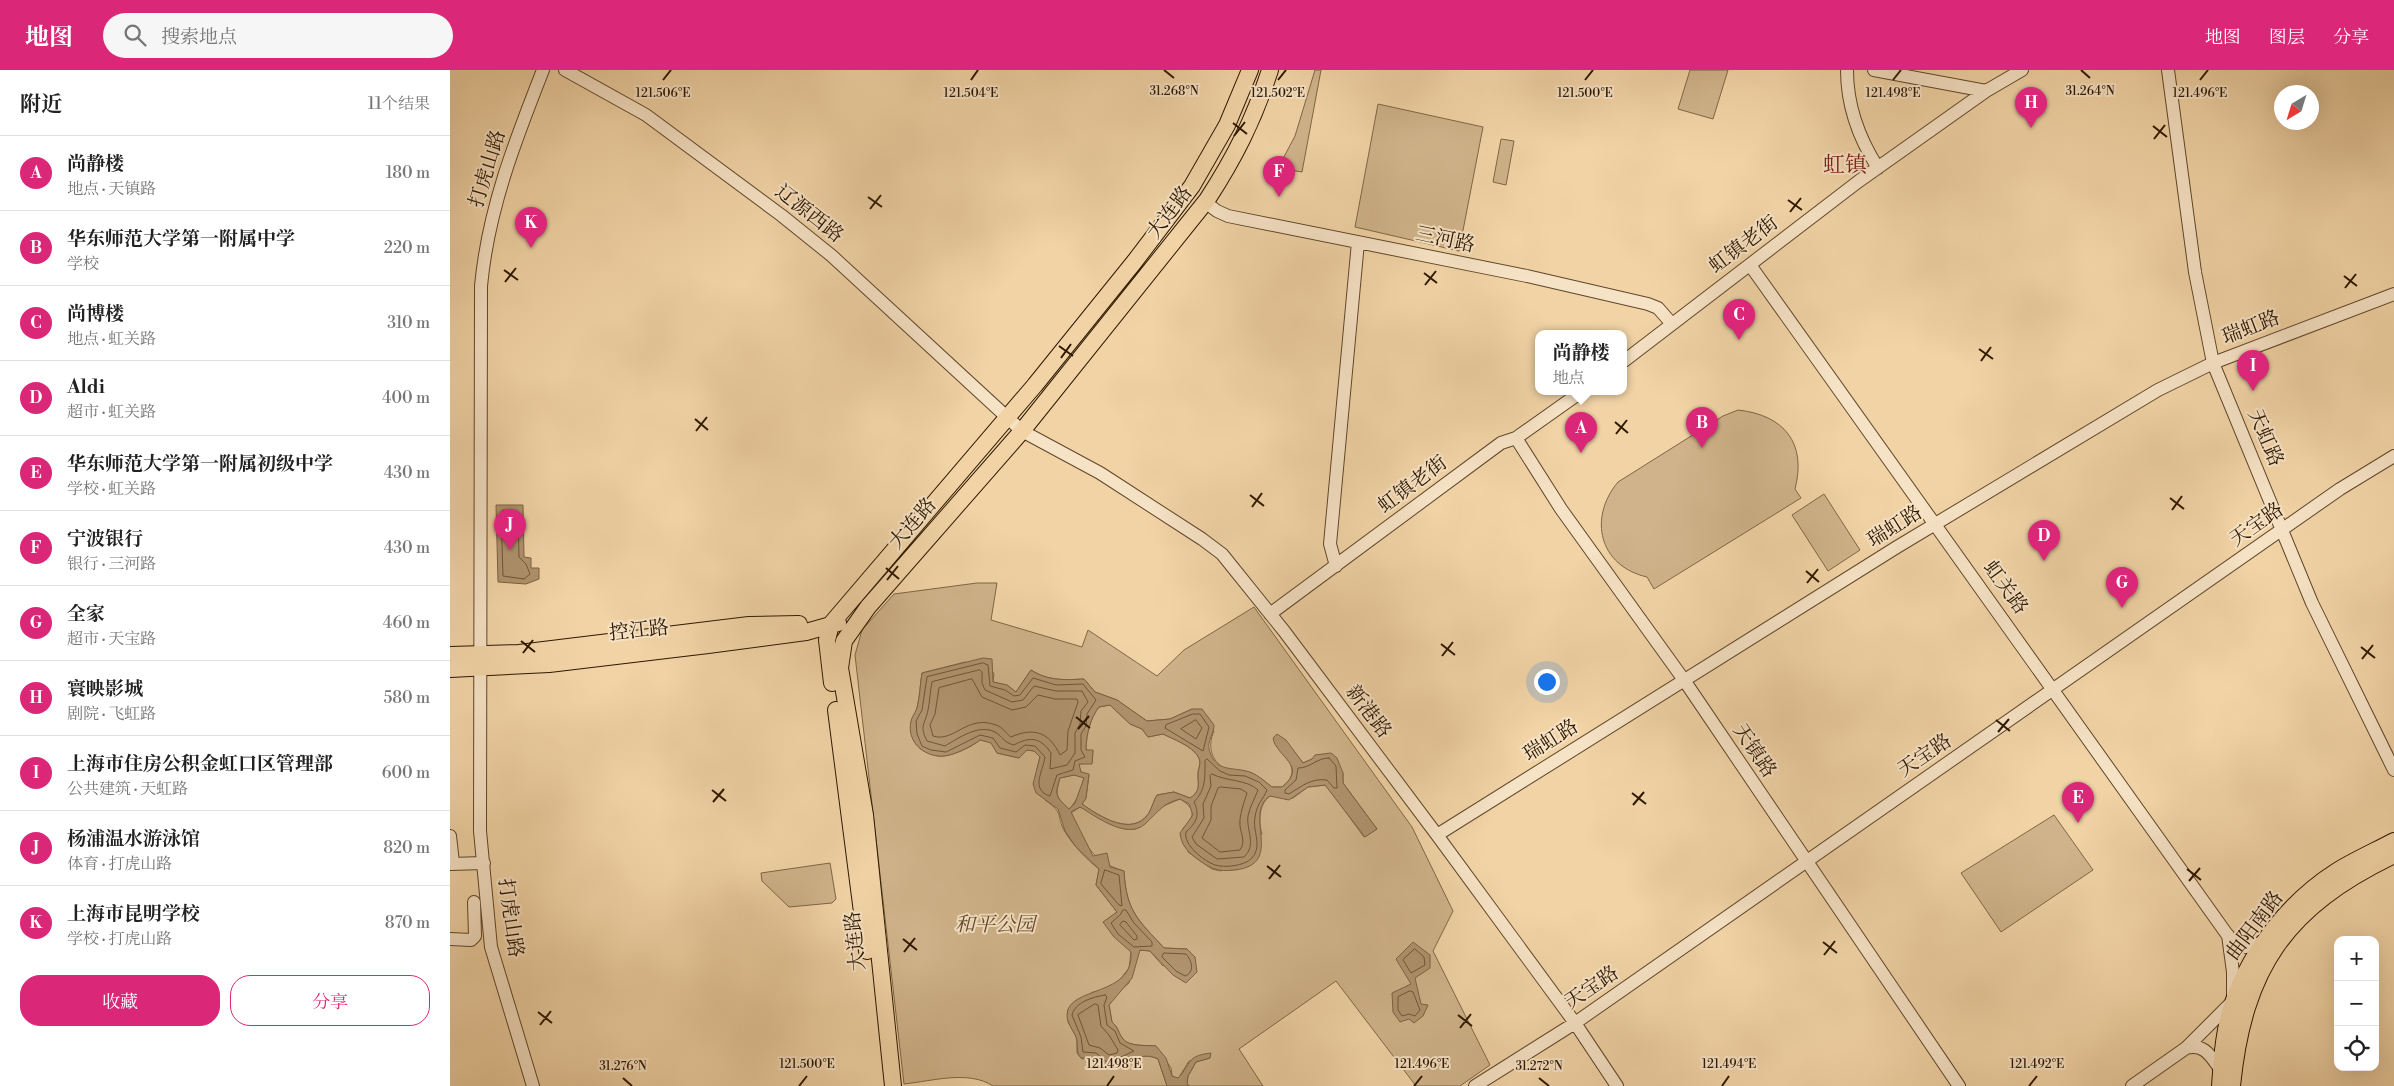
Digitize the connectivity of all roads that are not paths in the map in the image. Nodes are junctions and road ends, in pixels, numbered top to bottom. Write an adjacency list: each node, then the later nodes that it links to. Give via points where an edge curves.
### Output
1 (543, 70): 30 (street, 打虎山路, via 505,168 494,205 483,267)
2 (565, 70): 19 (street, 辽源西路, via 646,115 781,215 832,256)
3 (1250, 70): 19 (main road, 大连路, via 1227,126 1192,186)
4 (1270, 70): 11 (main road, 大连路, via 1246,135)
5 (1847, 70): 10 (street, via 1849,100 1858,133)
6 (1874, 70): 9 (street)
7 (2022, 70): 9 (street, 虹镇老街)
8 (2168, 70): 17 (street, 天虹路, via 2195,272)
9 (1986, 91): 10 (street, 虹镇老街)
10 (1878, 168): 13 (street, 虹镇老街)
11 (1206, 202): 12 (street, 三河路, via 1228,216); 20 (main road, 大连路)
12 (1358, 242): 15 (street, 三河路, via 1648,304 1658,308); 25 (street, via 1330,544)
13 (1750, 265): 15 (street, 虹镇老街); 23 (street, 虹关路)
14 (2394, 294): 17 (street, 瑞虹路)
15 (1672, 324): 16 (street, 虹镇老街)
16 (1627, 359)
17 (2212, 363): 23 (street, 瑞虹路, via 2158,390); 24 (street, 天虹路)
18 (1577, 395): 21 (street, 虹镇老街)
19 (1008, 416): 20 (street, 辽源西路); 28 (main road, 大连路)
20 (1022, 431): 26 (street, 新港路, via 1100,474 1202,539 1222,554); 27 (main road, 大连路)
21 (1516, 438): 25 (street, 虹镇老街, via 1501,443); 32 (street, 天镇路, via 1561,509)
22 (2394, 456): 24 (street, 天宝路, via 2353,480)
23 (1936, 524): 32 (street, 瑞虹路); 33 (street, 虹关路)
24 (2283, 530): 33 (street, 天宝路); 34 (street, 天虹路, via 2324,627)
25 (1336, 566): 26 (street, 虹镇老街)
26 (1270, 614): 35 (street, 新港路)
27 (855, 623): 28 (main road, 控江路); 52 (main road, 大连路, via 844,641 840,668 865,816)
28 (831, 624): 30 (main road, 控江路, via 806,632 549,664); 51 (main road, 大连路, via 828,653)
29 (450, 655): 30 (main road, 控江路)
30 (479, 661): 31 (main road, 控江路); 40 (street, 打虎山路, via 480,831)
31 (450, 669)
32 (1684, 680): 35 (street, 瑞虹路); 39 (street, 天镇路)
33 (2055, 690): 39 (street, 天宝路); 43 (street, 虹关路)
34 (2394, 770)
35 (1437, 834): 47 (street, 新港路)
36 (450, 836): 41 (street)
37 (2394, 841): 45 (main road, 曲阳南路, via 2317,885)
38 (2394, 855): 57 (main road, 曲阳南路, via 2345,880 2321,898 2276,947 2247,1003)
39 (1807, 862): 47 (street, 天宝路); 55 (street, 天镇路)
40 (484, 863): 41 (street); 50 (street, 打虎山路, via 491,947)
41 (452, 864)
42 (474, 902): 44 (street, via 475,936 471,940)
43 (2228, 935): 45 (street, 虹关路, via 2235,943 2246,947); 46 (street, 虹关路)
44 (450, 939)
45 (2264, 942): 46 (main road, 曲阳南路, via 2249,965)
46 (2234, 1001): 48 (street); 49 (main road, 曲阳南路, via 2225,1036)
47 (1575, 1023): 53 (street, 天宝路); 54 (street, 新港路)
48 (2186, 1048): 49 (street, via 2195,1046 2205,1050); 56 (street)
49 (2220, 1078)
50 (533, 1086)
51 (884, 1086)
52 (894, 1086)
53 (1475, 1086)
54 (1617, 1086)
55 (1959, 1086)
56 (2132, 1086)
57 (2232, 1086)

